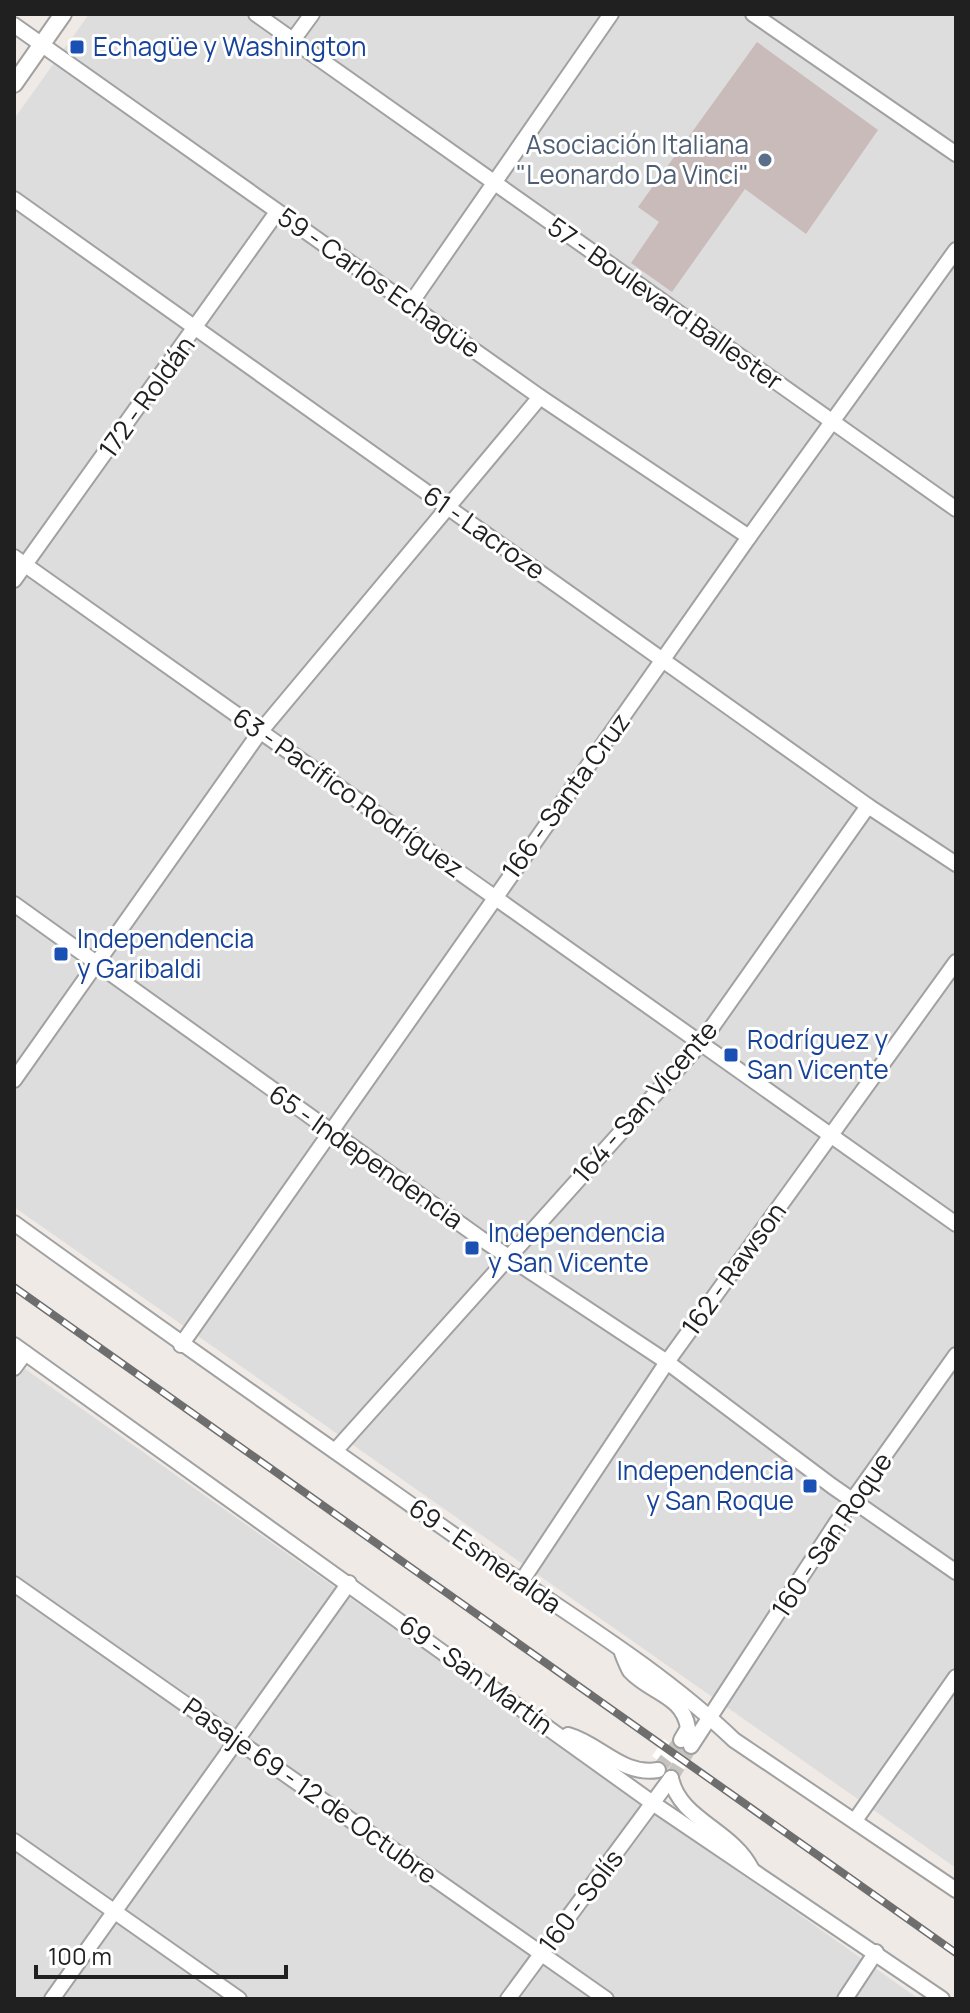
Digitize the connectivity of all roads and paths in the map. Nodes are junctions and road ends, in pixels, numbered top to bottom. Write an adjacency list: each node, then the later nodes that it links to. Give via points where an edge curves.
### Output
1 (63, 14): 8 (street)
2 (256, 14): 7 (street, 57 - Boulevard Ballester)
3 (312, 14): 7 (street)
4 (611, 14): 11 (street)
5 (753, 14): 10 (street)
6 (14, 25): 8 (street, 59 - Carlos Echagüe)
7 (293, 40): 11 (street, 57 - Boulevard Ballester)
8 (42, 45): 9 (street); 13 (street, 59 - Carlos Echagüe)
9 (14, 84)
10 (956, 154)
11 (492, 183): 15 (street); 18 (street, 57 - Boulevard Ballester)
12 (14, 199): 16 (street, 61 - Lacroze)
13 (277, 212): 15 (street, 59 - Carlos Echagüe); 16 (street, 172 - Roldán)
14 (956, 250): 18 (street, 166 - Santa Cruz)
15 (411, 303): 17 (street, 59 - Carlos Echagüe)
16 (196, 330): 19 (street, 61 - Lacroze); 22 (street, 172 - Roldán)
17 (540, 397): 19 (street); 21 (street, 59 - Carlos Echagüe)
18 (833, 422): 20 (street, 57 - Boulevard Ballester); 21 (street, 166 - Santa Cruz)
19 (446, 506): 24 (street, 61 - Lacroze); 25 (street)
20 (956, 509)
21 (749, 537): 24 (street, 166 - Santa Cruz)
22 (19, 561): 23 (street, 172 - Roldán); 25 (street, 63 - Pacífico Rodríguez)
23 (14, 580)
24 (663, 661): 26 (street, 61 - Lacroze); 28 (street, 166 - Santa Cruz)
25 (260, 732): 28 (street, 63 - Pacífico Rodríguez); 31 (street)
26 (868, 806): 27 (street, 61 - Lacroze); 32 (street, 164 - San Vicente)
27 (956, 864)
28 (495, 895): 32 (street, 63 - Pacífico Rodríguez); 34 (street, 166 - Santa Cruz)
29 (14, 904): 31 (street, 65 - Independencia)
30 (956, 962): 35 (street, 162 - Rawson)
31 (95, 965): 33 (street); 34 (street, 65 - Independencia)
32 (700, 1044): 35 (street, 63 - Pacífico Rodríguez); 38 (street, 164 - San Vicente)
33 (14, 1080)
34 (330, 1132): 38 (street, 65 - Independencia); 39 (street, 166 - Santa Cruz)
35 (831, 1134): 37 (street, 63 - Pacífico Rodríguez); 42 (street, 162 - Rawson)
36 (14, 1223): 39 (street, 69 - Esmeralda)
37 (956, 1224)
38 (509, 1257): 42 (street, 65 - Independencia); 44 (street, 164 - San Vicente)
39 (181, 1345): 44 (street, 69 - Esmeralda)
40 (20, 1349): 43 (street); 48 (street, 69 - San Martín)
41 (956, 1355): 45 (street, 160 - San Roque)
42 (667, 1362): 45 (street, 65 - Independencia); 47 (street, 162 - Rawson)
43 (14, 1368)
44 (335, 1451): 47 (street, 69 - Esmeralda)
45 (853, 1501): 46 (street, 65 - Independencia); 52 (street, 160 - San Roque)
46 (956, 1572)
47 (521, 1582): 50 (street, 69 - Esmeralda)
48 (349, 1583): 53 (street, 69 - San Martín); 54 (street)
49 (14, 1584): 54 (street, Pasaje 69 - 12 de Octubre)
50 (620, 1649): 52 (street, 69 - Esmeralda); 52 (street, 160 - San Roque, via 630,1671 686,1715 686,1743)
51 (956, 1677): 57 (street)
52 (712, 1718): 57 (street, 69 - Esmeralda, via 734,1740)
53 (551, 1729): 55 (street, via 579,1738 618,1763); 56 (street, 69 - San Martín)
54 (239, 1740): 61 (street); 63 (street, Pasaje 69 - 12 de Octubre)
55 (664, 1774): 56 (street, 160 - Solís); 59 (street, via 680,1800 742,1850)
56 (654, 1804): 59 (street, 69 - San Martín); 63 (street, 160 - Solís)
57 (856, 1819): 60 (street, 69 - Esmeralda)
58 (14, 1841): 61 (street)
59 (751, 1869): 62 (street, 69 - San Martín)
60 (956, 1890)
61 (115, 1909): 64 (street); 65 (street)
62 (876, 1952): 68 (street); 69 (street, 69 - San Martín)
63 (541, 1954): 66 (street, 160 - Solís); 67 (street, Pasaje 69 - 12 de Octubre)
64 (52, 1999)
65 (239, 1999)
66 (508, 1999)
67 (606, 1999)
68 (845, 1999)
69 (942, 1999)

